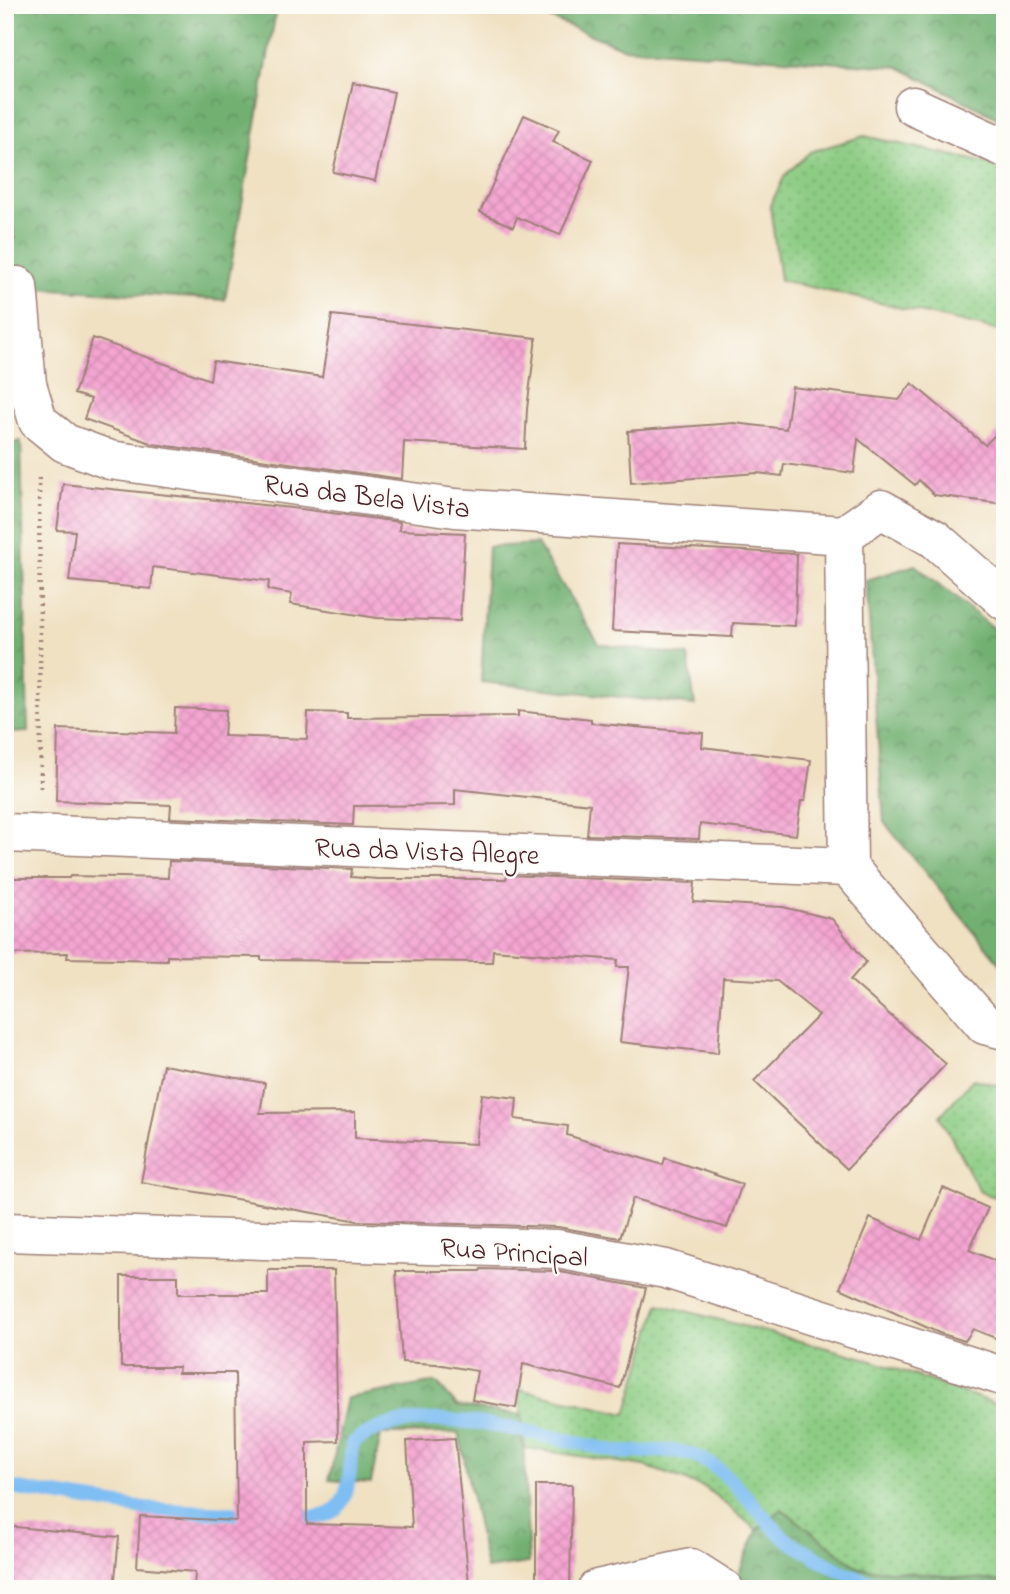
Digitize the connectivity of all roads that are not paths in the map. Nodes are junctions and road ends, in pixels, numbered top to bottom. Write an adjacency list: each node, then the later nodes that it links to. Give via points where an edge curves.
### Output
1 (913, 106): 2 (street)
2 (1005, 148)
3 (18, 286): 4 (street, Rua da Bela Vista, via 27,384 38,421 65,443 110,460 455,508)
4 (844, 535): 5 (street, via 881,509 935,539); 7 (street)
5 (1005, 601)
6 (23, 834): 7 (street, Rua da Vista Alegre)
7 (848, 867): 8 (street, via 985,1025)
8 (1005, 1030)
9 (5, 1232): 10 (street, Rua Principal, via 556,1249 666,1269)
10 (1005, 1377)
11 (597, 1589): 12 (street, via 691,1568)
12 (724, 1589)

